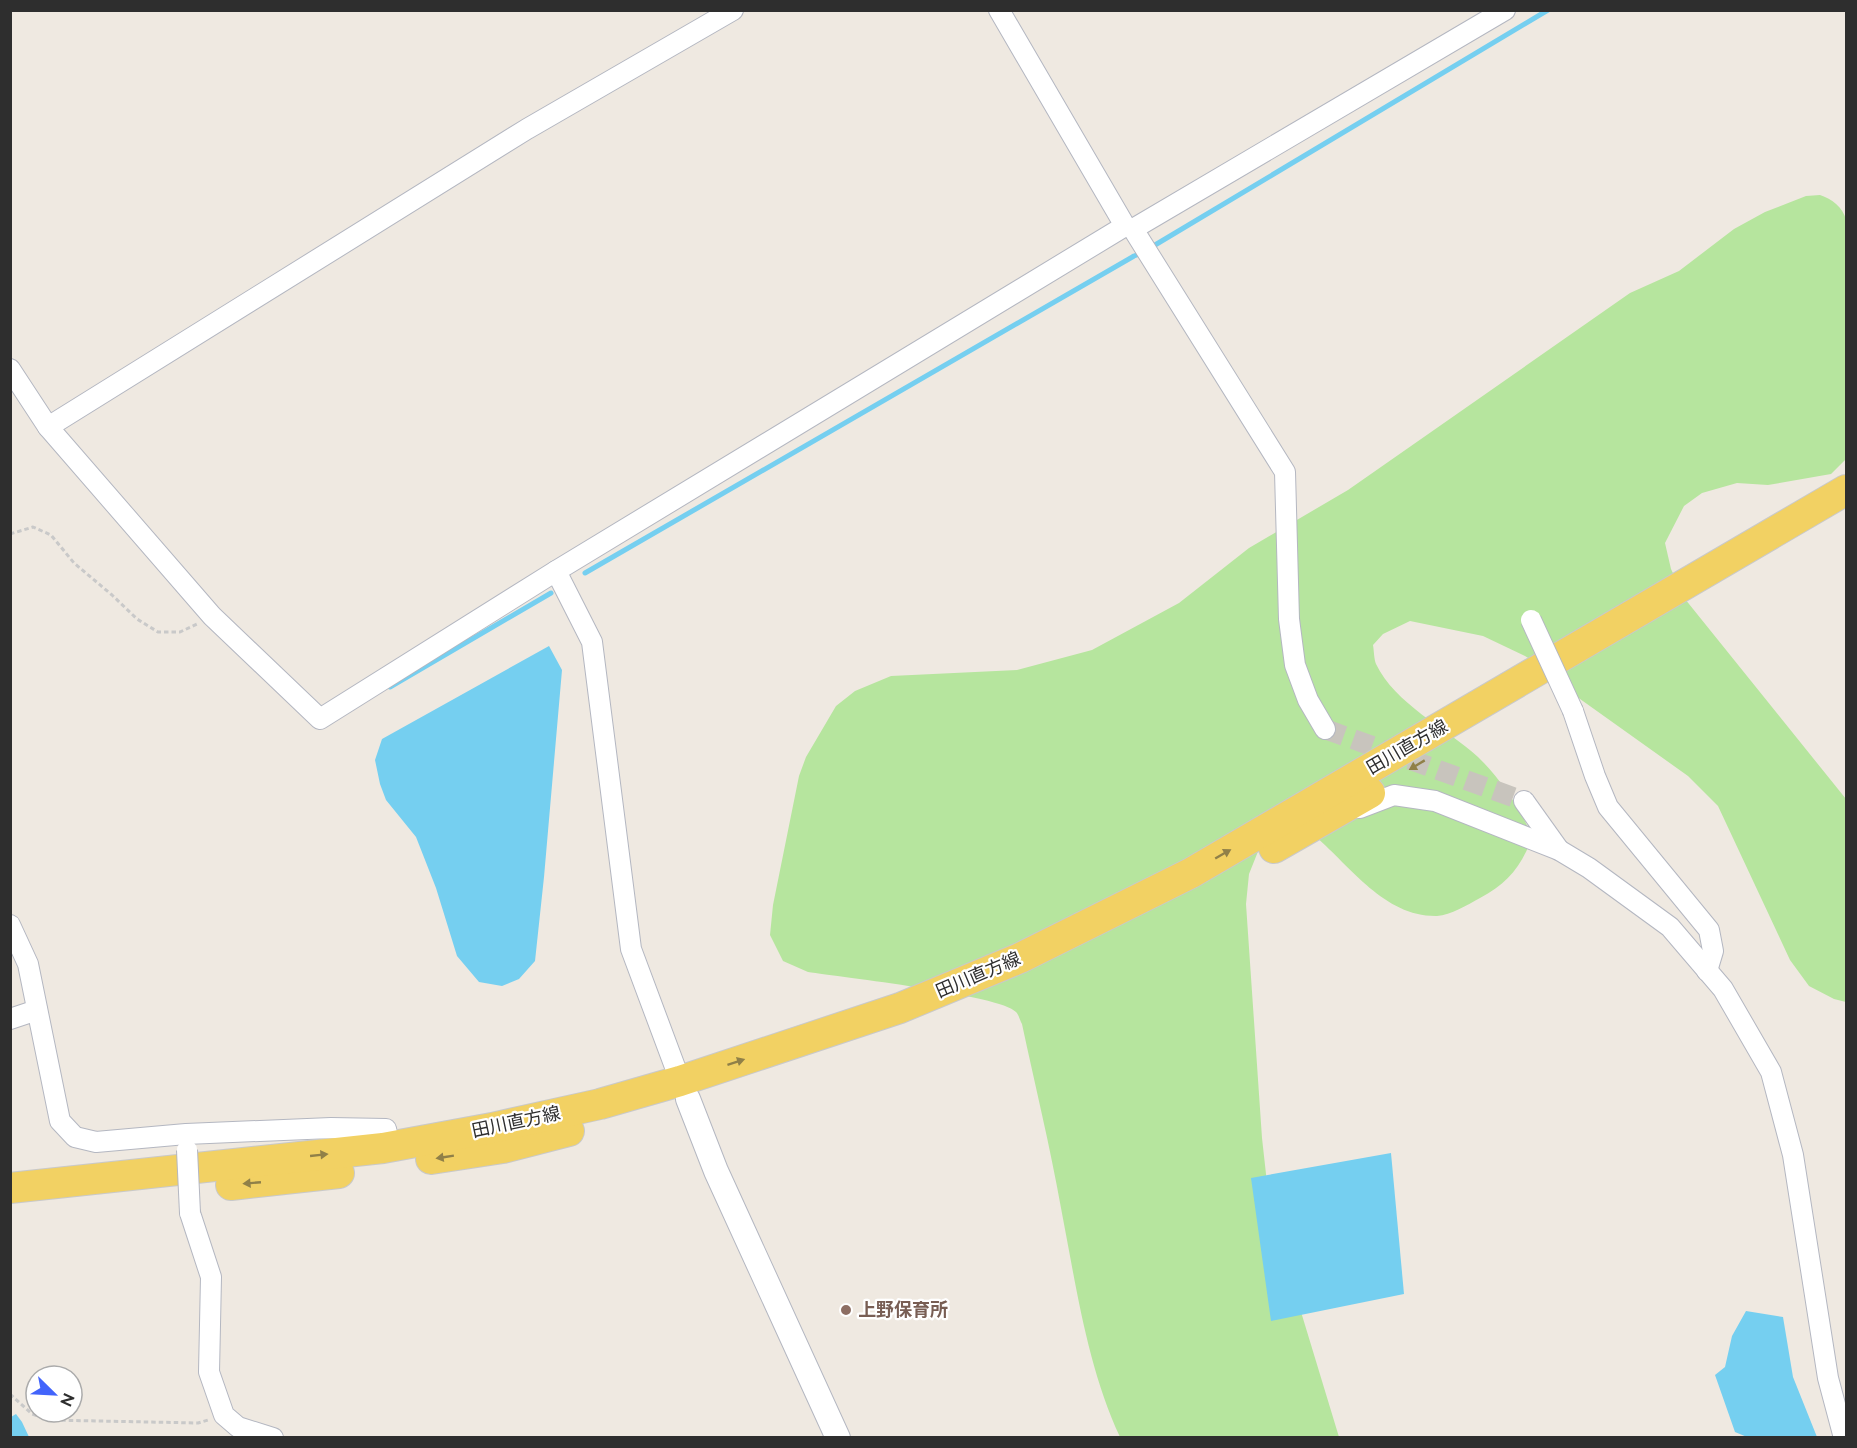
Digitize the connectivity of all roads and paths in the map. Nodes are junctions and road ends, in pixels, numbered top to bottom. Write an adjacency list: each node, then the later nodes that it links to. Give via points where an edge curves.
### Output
1 (733, 10): 6 (street, via 527,129)
2 (999, 10): 4 (street)
3 (1505, 10): 4 (street)
4 (1129, 227): 10 (street); 13 (street, via 1285,472 1289,619 1295,665 1308,700)
5 (10, 369): 6 (street)
6 (48, 427): 11 (street)
7 (1846, 490): 21 (main road, 田川直方線, one-way to 7, via 1020,958 1191,873)
8 (1846, 511): 15 (main road, 田川直方線, one-way to 15)
9 (10, 534): 11 (path, via 33,527 51,535 74,563 137,619 158,632 180,632)
10 (556, 571): 11 (street, via 320,719); 21 (street, via 592,642 631,949)
11 (212, 616)
12 (1531, 620): 18 (street, bridge, via 1574,711 1608,807 1709,930 1713,951)
13 (1325, 729)
14 (1524, 801): 16 (street)
15 (1316, 824): 16 (street, via 1394,795 1435,801); 21 (main road, 田川直方線, via 1199,890 931,1017)
16 (1559, 850): 18 (street, via 1670,927)
17 (10, 925): 19 (street, via 28,964)
18 (1707, 971): 31 (street, via 1723,989 1771,1072 1793,1155 1828,1378)
19 (37, 1010): 20 (street); 23 (street, via 60,1121 75,1137 96,1142)
20 (10, 1019)
21 (684, 1090): 22 (main road, 田川直方線); 30 (street, via 716,1171)
22 (497, 1138): 24 (main road, 田川直方線); 26 (main road, 田川直方線, one-way to 26, via 287,1180)
23 (186, 1142): 24 (street, via 331,1128 386,1129); 28 (street, bridge, via 190,1213 211,1277 209,1372)
24 (390, 1147): 25 (main road, 田川直方線, one-way to 24)
25 (10, 1188)
26 (10, 1207)
27 (10, 1394): 28 (path, via 32,1414 49,1420 198,1423)
28 (224, 1415): 29 (street, via 238,1427)
29 (273, 1437)
30 (838, 1437)
31 (1844, 1437)

